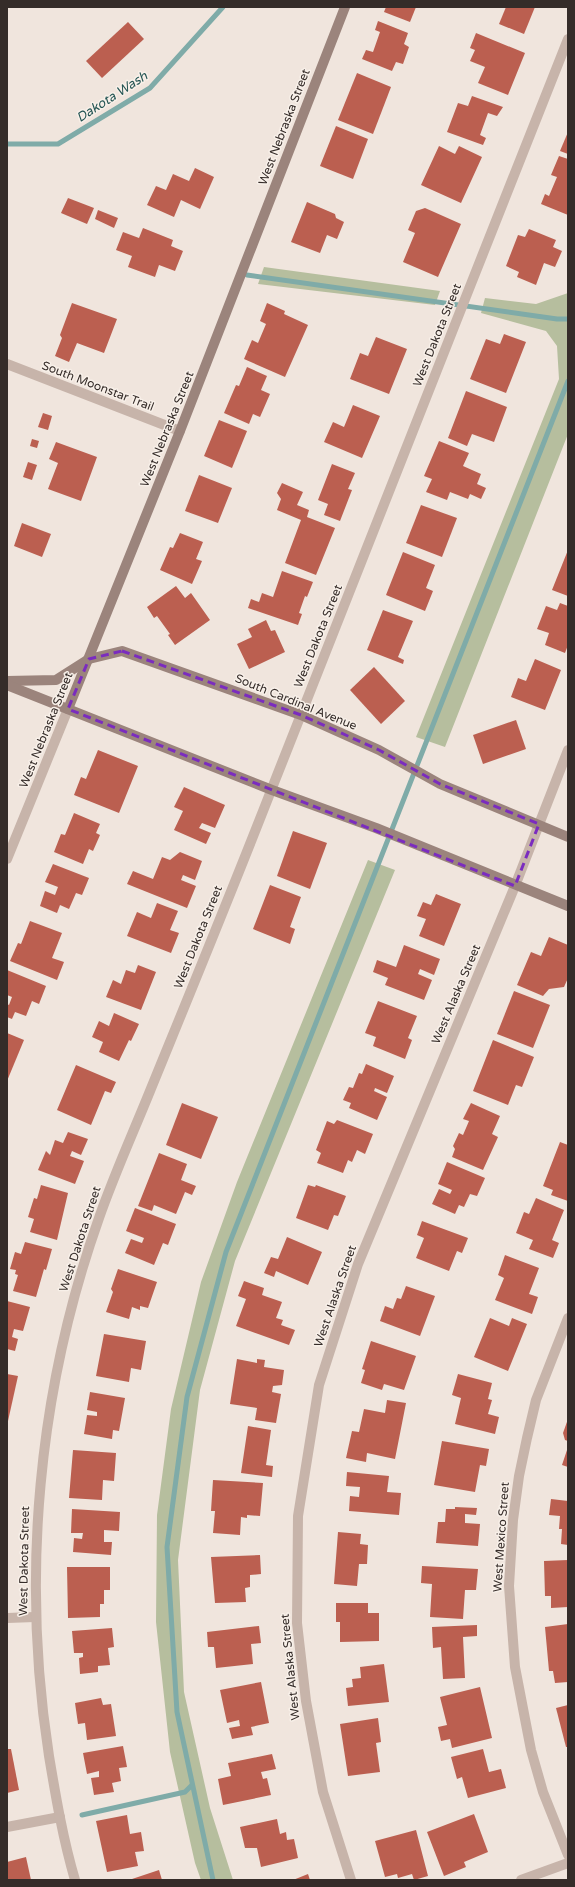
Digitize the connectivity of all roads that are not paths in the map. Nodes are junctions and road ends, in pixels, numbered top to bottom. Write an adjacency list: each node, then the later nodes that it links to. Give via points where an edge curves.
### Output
1 (345, 7): 4 (main road, West Nebraska Street)
2 (568, 39): 9 (street, West Dakota Street)
3 (7, 364): 4 (street, South Moonstar Trail)
4 (180, 431): 5 (main road, West Nebraska Street)
5 (89, 659): 6 (main road, South Cardinal Avenue, via 56,680); 8 (main road, West Nebraska Street); 9 (main road, South Cardinal Avenue, via 122,651)
6 (7, 681)
7 (7, 685): 8 (main road)
8 (68, 709): 11 (main road); 14 (street, West Nebraska Street)
9 (301, 715): 11 (street, West Dakota Street); 12 (main road, South Cardinal Avenue, via 379,750 440,784)
10 (568, 750): 12 (street, West Alaska Street)
11 (272, 790): 15 (main road, via 383,831); 18 (street, West Dakota Street, via 99,1216 73,1303 54,1391 39,1497)
12 (539, 824): 13 (main road, South Cardinal Avenue); 15 (street, West Alaska Street)
13 (568, 837)
14 (7, 859)
15 (515, 886): 16 (main road); 25 (street, West Alaska Street, via 358,1264 319,1385 298,1516 296,1623 306,1701 323,1792)
16 (568, 906)
17 (568, 1318): 22 (street, West Mexico Street, via 536,1400 527,1438 513,1520 509,1586 515,1668 531,1750 543,1792)
18 (35, 1617): 19 (street); 20 (street, West Dakota Street, via 44,1722)
19 (7, 1618)
20 (60, 1817): 21 (street); 24 (street, West Dakota Street)
21 (7, 1827)
22 (568, 1854)
23 (568, 1863): 26 (street)
24 (75, 1880)
25 (351, 1880)
26 (521, 1880)

